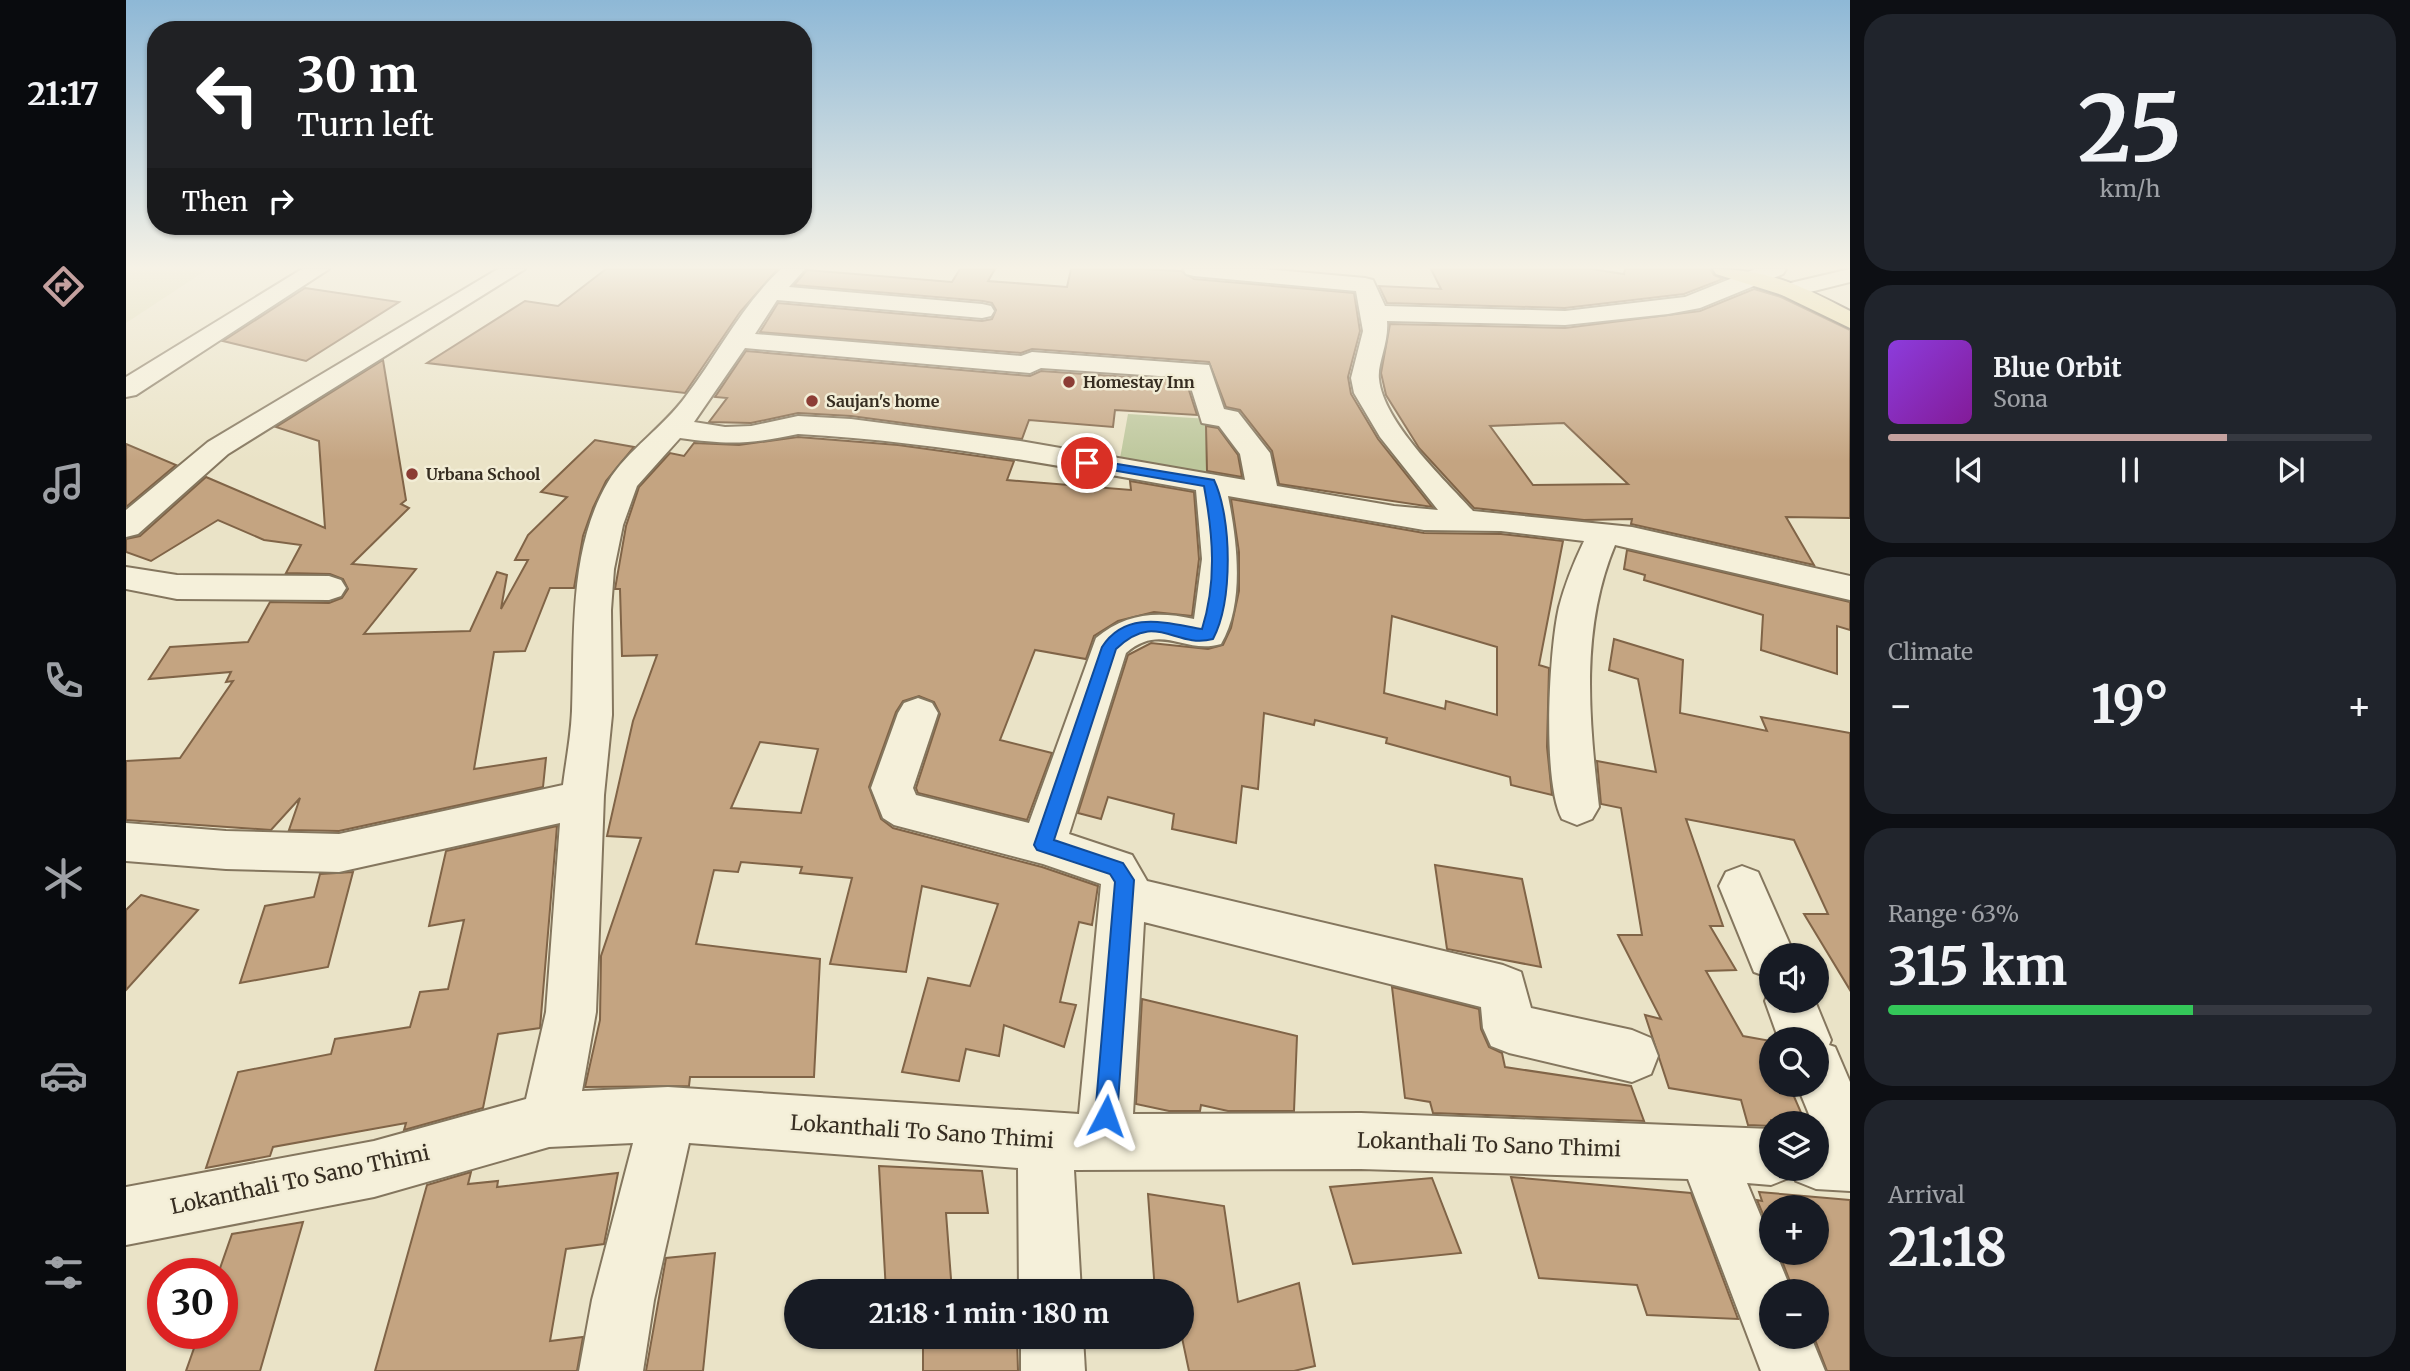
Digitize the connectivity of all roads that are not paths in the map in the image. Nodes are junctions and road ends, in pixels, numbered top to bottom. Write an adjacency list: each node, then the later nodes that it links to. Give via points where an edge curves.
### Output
1 (216, 333): 6 (street)
2 (408, 333): 11 (street, via 218,448)
3 (744, 333): 5 (street)
4 (1374, 333): 10 (street, via 1365,379 1370,395 1410,458)
5 (739, 340): 7 (street); 9 (street, via 1030,365 1032,360 1200,371 1212,417 1228,418 1255,453)
6 (126, 389)
7 (674, 428): 8 (street, via 725,436 798,425 851,428 1020,450); 17 (street, via 622,484 607,525 593,610 592,715)
8 (1210, 483): 9 (street); 20 (street, via 1220,537 1220,577 1208,635 1146,625 1125,632 1109,647)
9 (1263, 492): 10 (street, via 1394,516)
10 (1465, 522): 12 (street, via 1501,521)
11 (126, 527)
12 (1604, 533): 15 (street); 18 (street, via 1575,618 1571,687)
13 (126, 578): 14 (street, via 177,587)
14 (329, 588)
15 (1850, 588)
16 (918, 713): 20 (street, via 892,788 898,806)
17 (583, 795): 19 (street, via 557,806 339,853); 27 (street, via 571,1012)
18 (1577, 807)
19 (126, 842)
20 (1043, 845): 22 (street, via 1116,869 1124,880)
21 (1742, 886): 23 (street)
22 (1123, 896): 24 (street, via 1503,989 1509,1028); 29 (street)
23 (1766, 943)
24 (1632, 1056)
25 (1829, 1097): 30 (street)
26 (668, 1114): 27 (street, Lokanthali To Sano Thimi); 28 (street, Lokanthali To Sano Thimi); 40 (street)
27 (549, 1121): 35 (street, Lokanthali To Sano Thimi, via 374,1169)
28 (1045, 1142): 29 (street, Lokanthali To Sano Thimi); 36 (street)
29 (1104, 1143): 31 (street, Lokanthali To Sano Thimi, via 1361,1141)
30 (1850, 1147)
31 (1706, 1152): 32 (street, Lokanthali To Sano Thimi); 37 (street)
32 (1759, 1156)
33 (1829, 1162): 34 (street)
34 (1850, 1163)
35 (126, 1216)
36 (1050, 1279)
37 (1759, 1286)
38 (1052, 1349): 41 (street)
39 (1784, 1349): 42 (street)
40 (611, 1371)
41 (1053, 1371)
42 (1793, 1371)

